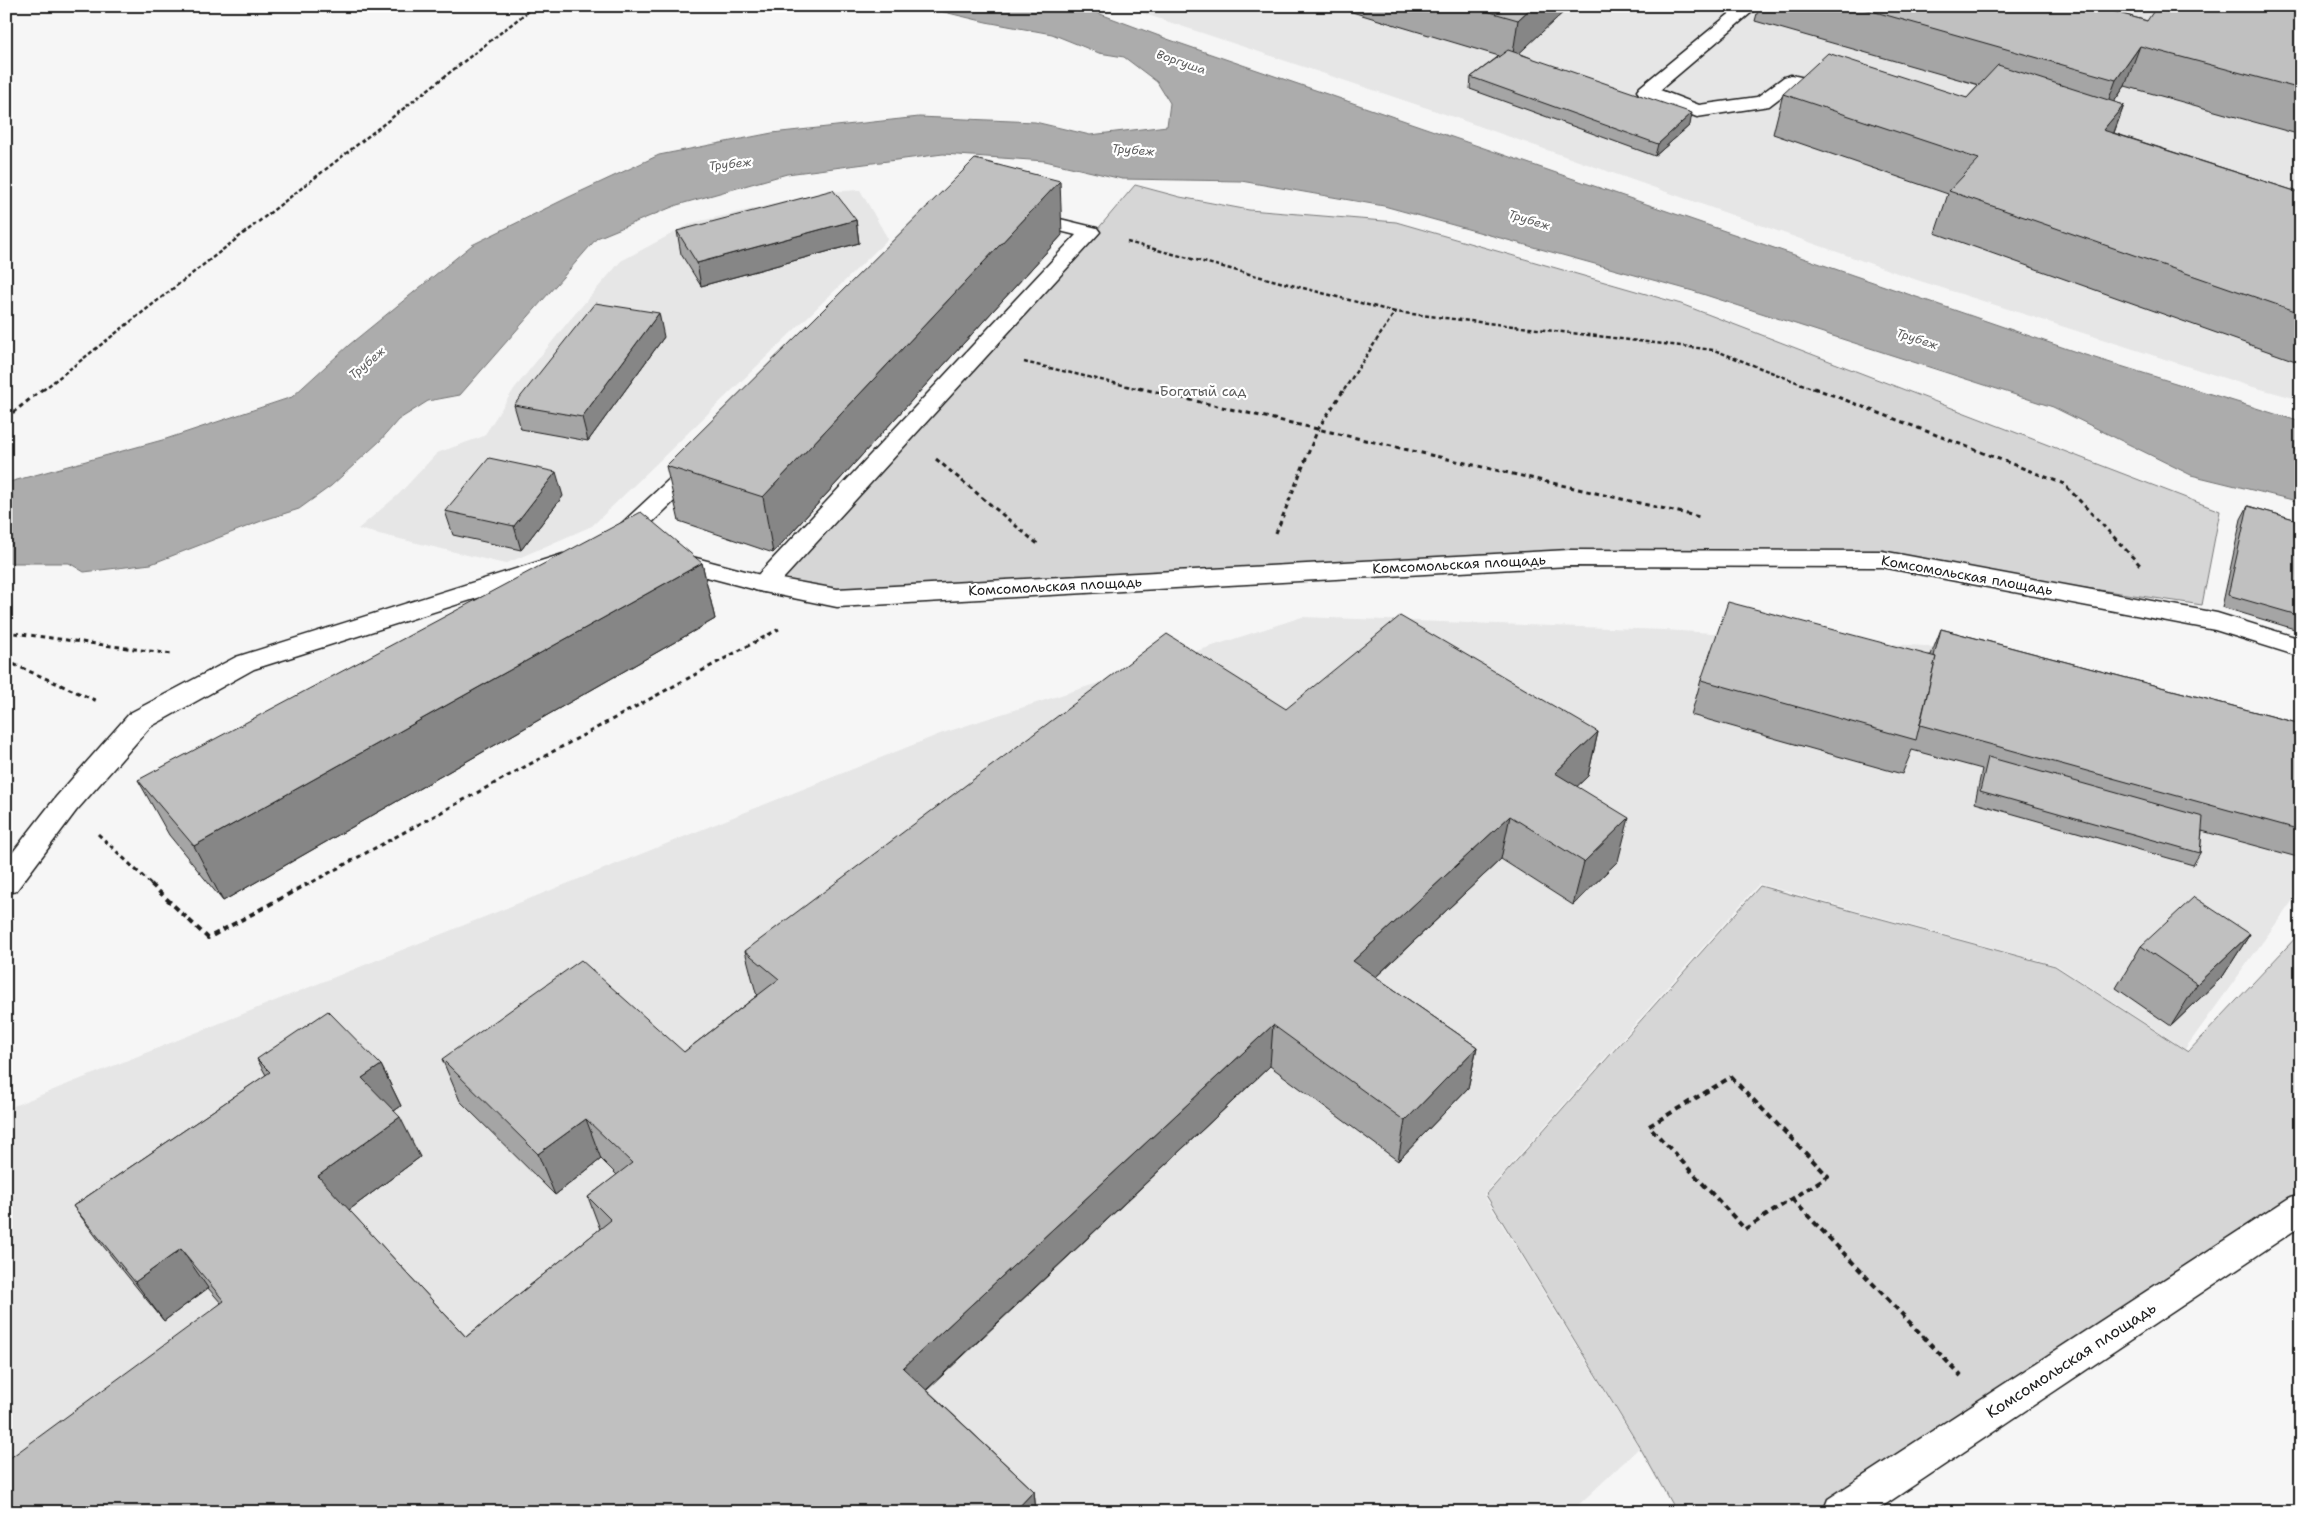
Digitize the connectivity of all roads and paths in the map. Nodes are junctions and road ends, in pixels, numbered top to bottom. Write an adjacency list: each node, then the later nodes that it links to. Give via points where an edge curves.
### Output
1 (535, 6): 8 (path)
2 (1750, 6): 3 (street, via 1647,91 1697,111 1762,102 1791,81)
3 (1850, 92)
4 (1007, 212): 5 (street)
5 (1090, 232): 6 (path); 7 (street)
6 (1395, 312): 9 (path); 18 (path, via 1714,350 2064,484)
7 (979, 352): 9 (path); 10 (street)
8 (6, 418)
9 (1318, 429): 12 (path); 14 (path)
10 (904, 433): 15 (street); 16 (path)
11 (714, 449): 13 (street)
12 (1708, 519)
13 (599, 550): 15 (street, Комсомольская площадь); 22 (street)
14 (1259, 576): 16 (street, Комсомольская площадь); 18 (street, Комсомольская площадь, via 1569,558 1882,559)
15 (764, 584): 17 (street, Комсомольская площадь)
16 (1087, 585): 17 (street, Комсомольская площадь)
17 (837, 598): 24 (path, via 208,938)
18 (2188, 616): 20 (street, Комсомольская площадь)
19 (6, 632): 22 (path)
20 (2301, 648)
21 (6, 661): 23 (path)
22 (246, 663): 23 (street)
23 (140, 720): 24 (street)
24 (66, 804): 25 (street)
25 (6, 882)
26 (1792, 1199): 26 (path, via 1828,1176 1731,1077 1649,1126 1745,1229); 28 (path)
27 (2301, 1208): 28 (street, Комсомольская площадь)
28 (1994, 1411): 29 (street, Комсомольская площадь)
29 (1841, 1512)

